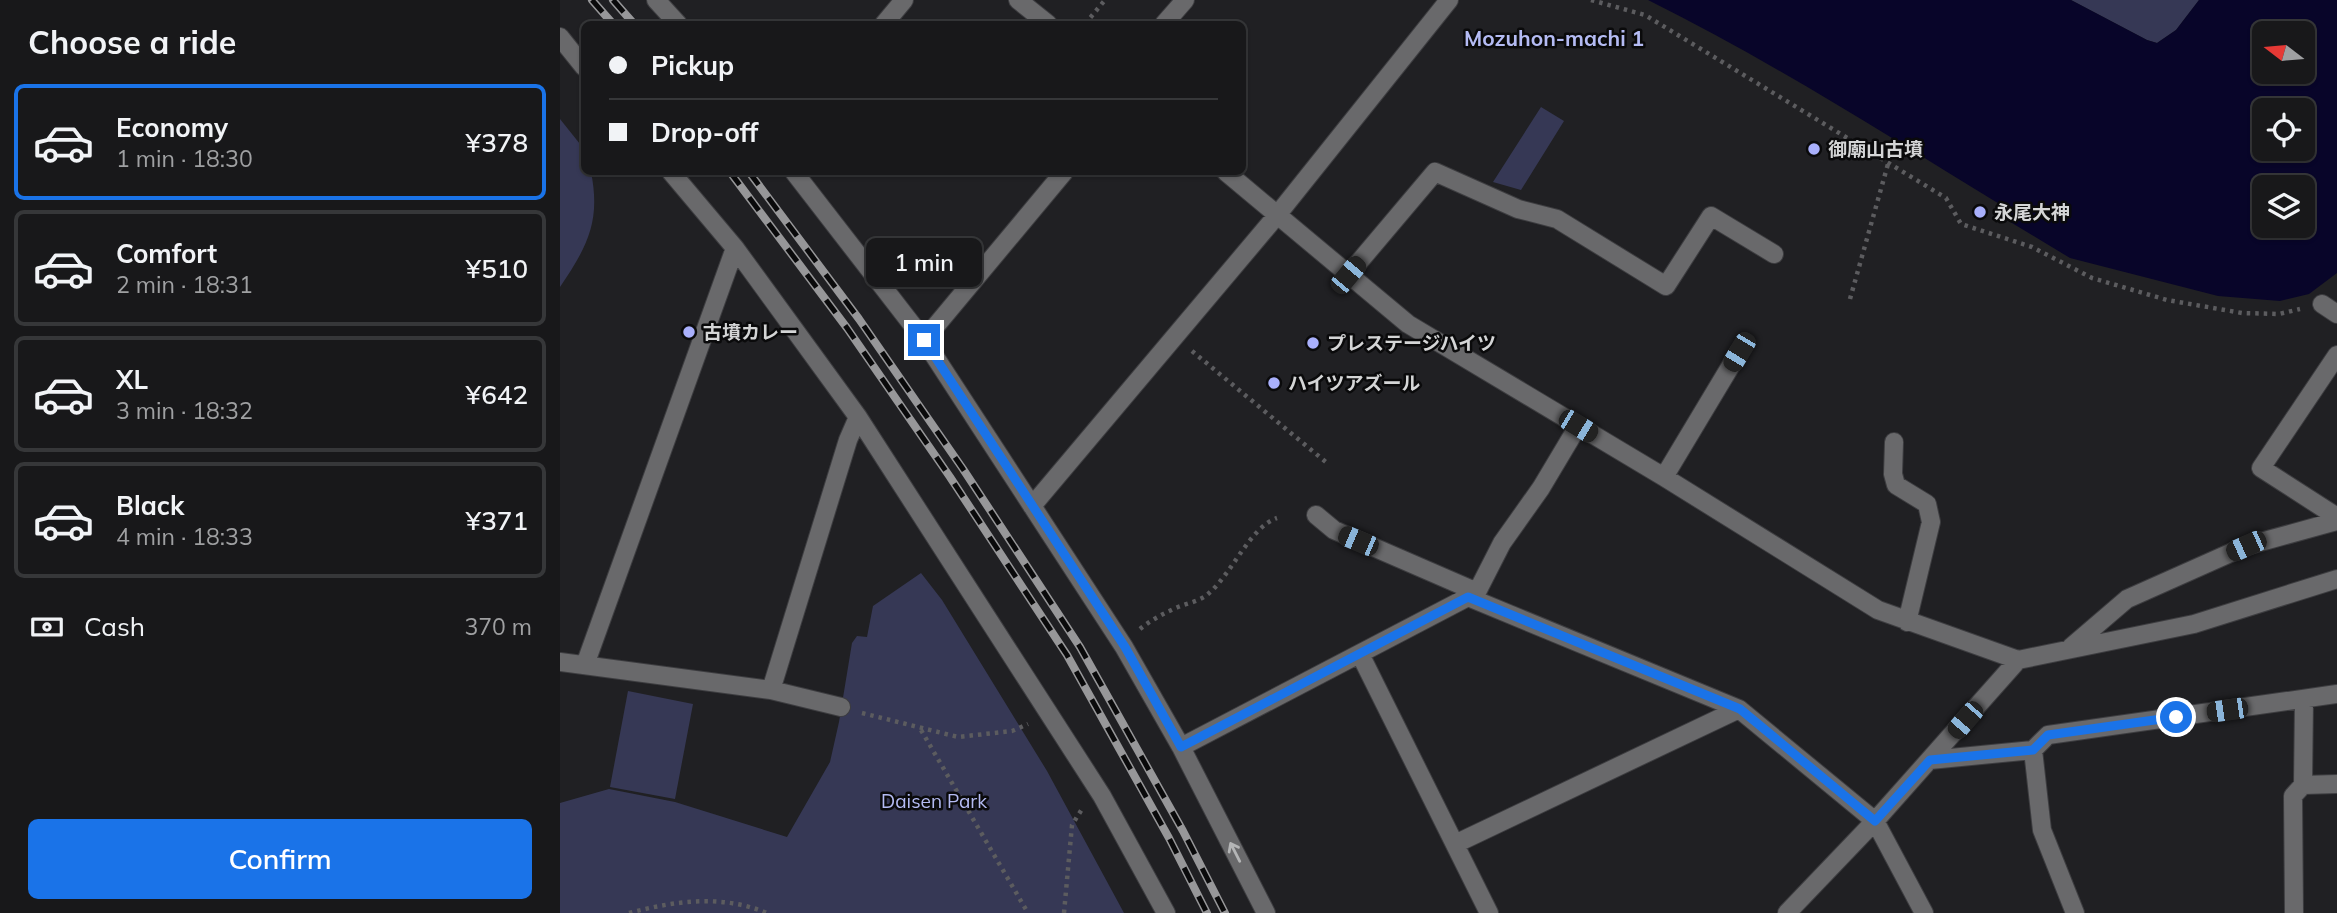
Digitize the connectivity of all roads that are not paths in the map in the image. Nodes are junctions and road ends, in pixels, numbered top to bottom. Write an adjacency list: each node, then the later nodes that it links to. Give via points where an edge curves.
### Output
1 (656, 0): 6 (street)
2 (904, 0): 7 (street)
3 (1018, 0): 8 (street)
4 (1185, 0): 9 (street)
5 (1449, 0): 16 (street)
6 (675, 21)
7 (886, 21)
8 (1044, 21)
9 (1167, 21)
10 (560, 37): 11 (street)
11 (581, 63)
12 (674, 175): 17 (street)
13 (796, 175): 20 (street)
14 (1062, 175): 20 (street)
15 (1230, 175): 16 (street)
16 (1278, 214): 19 (street); 27 (street)
17 (735, 248): 23 (street); 37 (street)
18 (1774, 254): 19 (street, via 1711,216 1666,286 1557,219 1518,209 1435,172)
19 (1348, 275): 24 (street, via 1408,324)
20 (924, 340): 27 (street)
21 (1739, 352): 26 (street)
22 (2337, 355): 29 (street, via 2261,468)
23 (858, 417): 38 (street); 50 (street, via 1102,796)
24 (1578, 426): 26 (street); 31 (street)
25 (1894, 442): 32 (street, via 1896,485 1927,504 1931,522)
26 (1664, 477): 32 (street, via 1878,610)
27 (1032, 506): 43 (street, via 1126,650)
28 (1316, 515): 31 (street, via 1334,530)
29 (2337, 519): 33 (street, via 2246,546 2127,599)
30 (2337, 579): 33 (street, via 2194,625)
31 (1473, 595): 34 (street); 42 (street)
32 (1907, 622): 35 (street)
33 (2068, 650): 35 (street)
34 (1360, 654): 43 (street); 49 (street)
35 (2018, 660): 45 (street)
36 (560, 662): 37 (street)
37 (585, 664): 38 (street)
38 (771, 691): 41 (street)
39 (2337, 695): 40 (street)
40 (2304, 700): 44 (street, via 2048,735); 47 (street)
41 (841, 707)
42 (1740, 709): 48 (street); 49 (street)
43 (1181, 747): 51 (street, one-way to 43)
44 (2033, 750): 45 (street); 55 (street, via 2042,830)
45 (1930, 760): 48 (street)
46 (2337, 784): 47 (street)
47 (2303, 785): 56 (street, via 2293,796)
48 (1875, 821): 53 (street); 54 (street)
49 (1455, 844): 52 (street)
50 (1166, 913)
51 (1266, 913)
52 (1489, 913)
53 (1787, 913)
54 (1924, 913)
55 (2075, 913)
56 (2294, 913)

